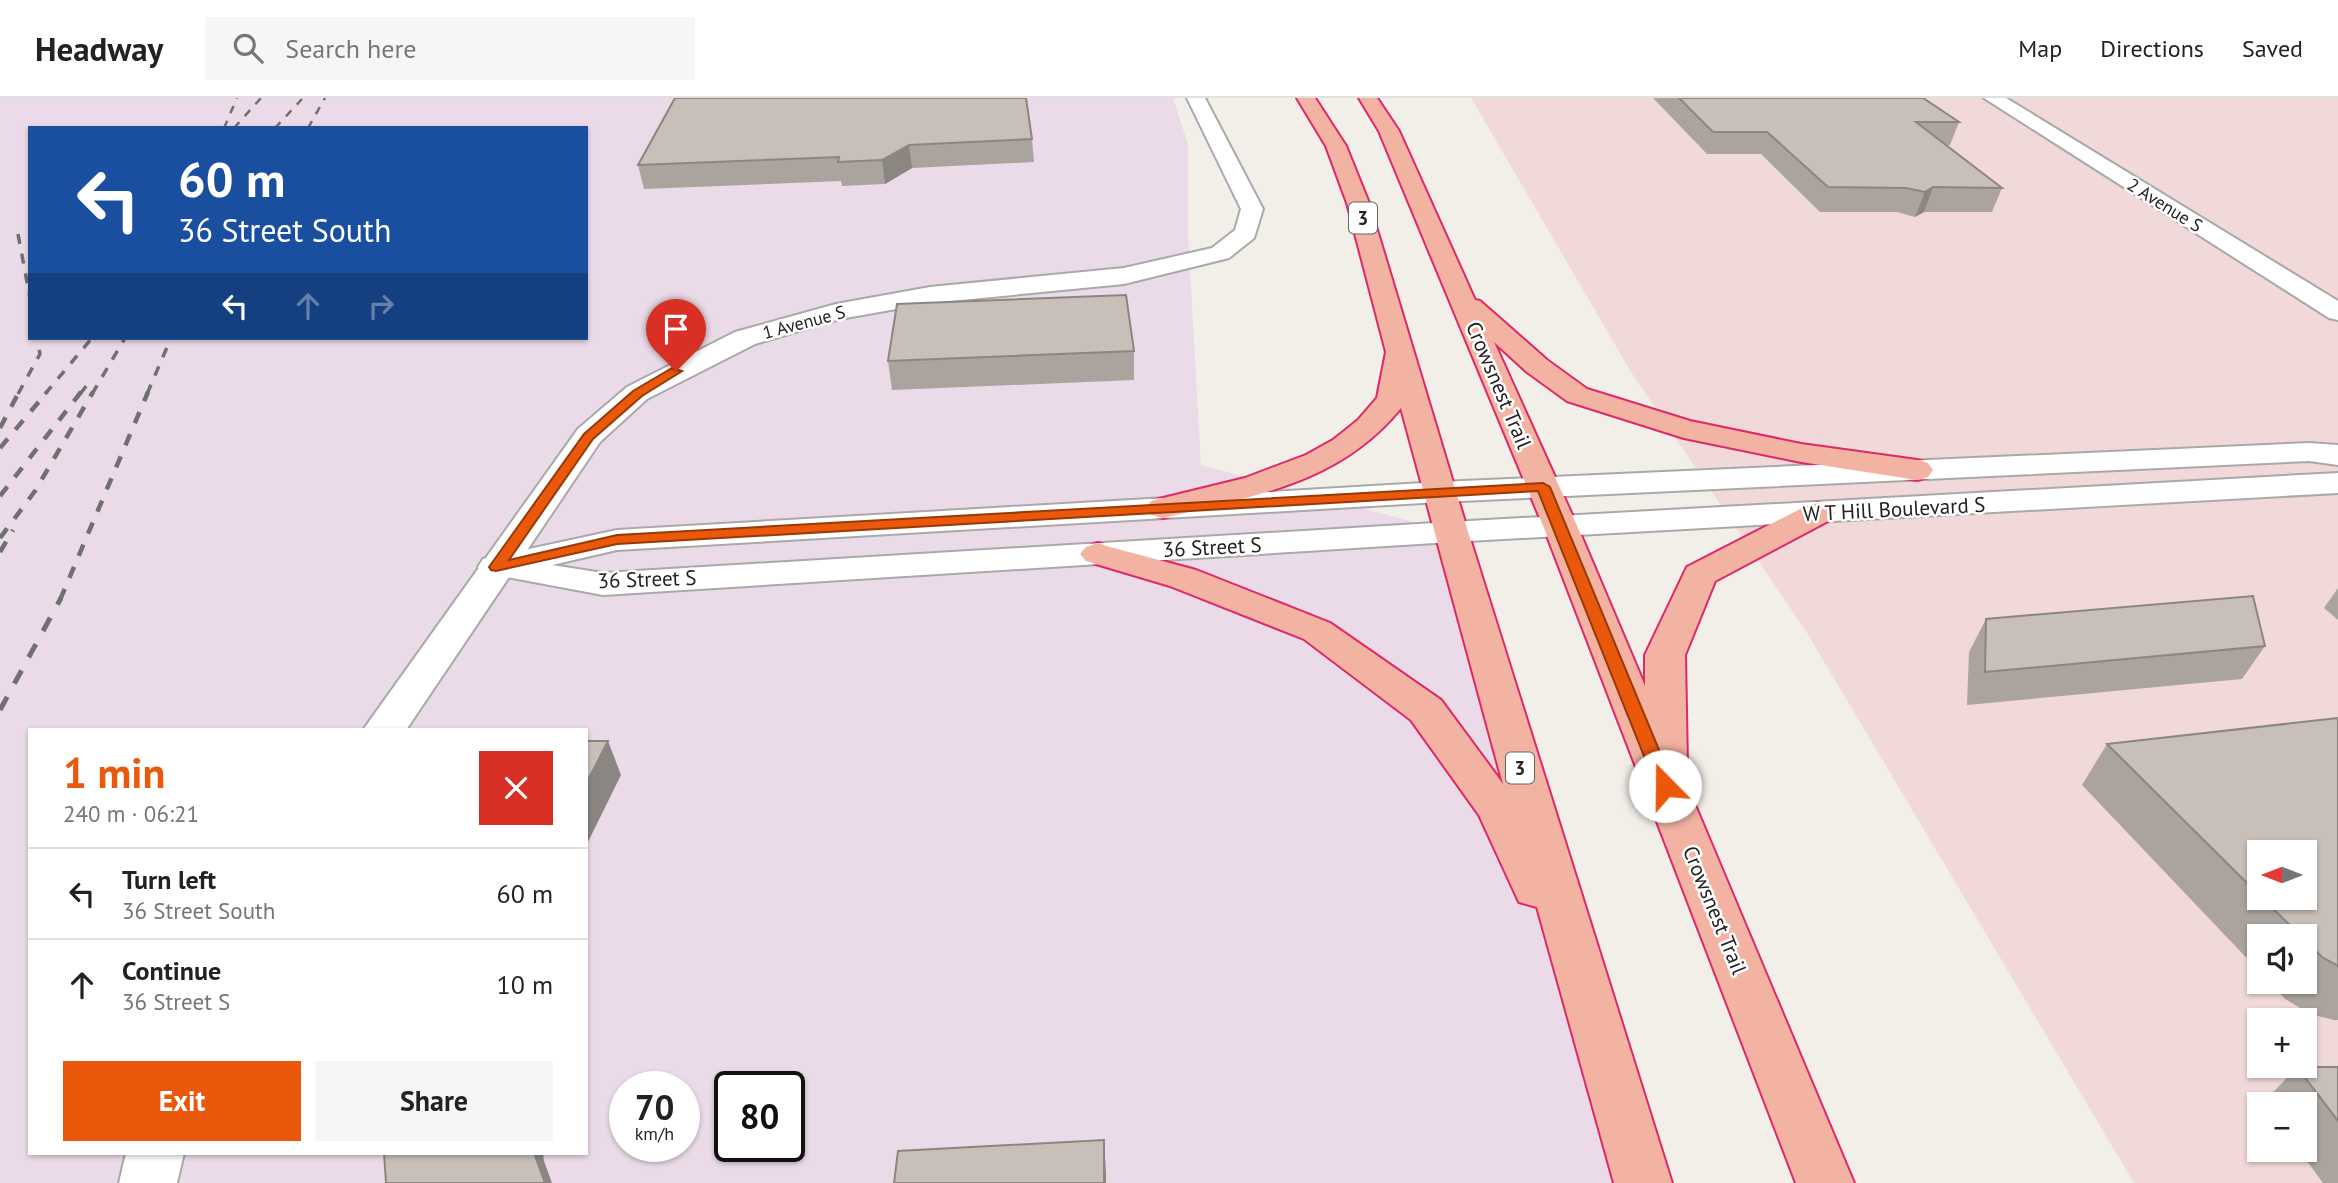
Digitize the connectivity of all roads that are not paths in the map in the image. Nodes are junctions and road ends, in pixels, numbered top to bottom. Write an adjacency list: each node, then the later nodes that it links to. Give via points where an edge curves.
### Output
1 (1196, 98): 18 (street, 1 Avenue S, via 1252,209 1246,233 1220,253 1124,276 882,302 745,338 637,393 612,414 589,436)
2 (1306, 98): 7 (highway, 3, via 1336,146 1359,203)
3 (1368, 98): 5 (highway, Crowsnest Trail, via 1389,131)
4 (1993, 98): 6 (street, 2 Avenue S)
5 (1461, 298): 9 (highway, via 1577,396 1684,429); 11 (highway, Crowsnest Trail)
6 (2338, 312)
7 (1399, 346): 12 (highway, 3); 13 (highway, via 1392,400 1349,446 1288,475)
8 (2338, 455): 9 (street, W T Hill Boulevard S, via 2309,452)
9 (1917, 470): 11 (street, W T Hill Boulevard S)
10 (2338, 483): 14 (street, W T Hill Boulevard S)
11 (1543, 487): 12 (street, W T Hill Boulevard S); 15 (highway, Crowsnest Trail)
12 (1440, 492): 13 (street, 36 Street S); 16 (highway, 3)
13 (1163, 508): 18 (street, 36 Street S, via 617,540)
14 (1818, 513): 15 (street, W T Hill Boulevard S); 20 (highway, via 1700,575 1665,655)
15 (1561, 528): 16 (street, W T Hill Boulevard S); 20 (highway, Crowsnest Trail)
16 (1451, 532): 17 (street, 36 Street S); 21 (highway, 3)
17 (1098, 554): 18 (street, 36 Street S, via 603,584); 21 (highway, via 1183,578 1317,631 1426,710 1499,809)
18 (496, 567): 19 (street, 1 Avenue S)
19 (385, 728)
20 (1665, 786): 25 (highway, Crowsnest Trail)
21 (1590, 1003): 24 (highway, 3)
22 (155, 1155): 23 (street)
23 (148, 1183)
24 (1643, 1183)
25 (1825, 1183)

